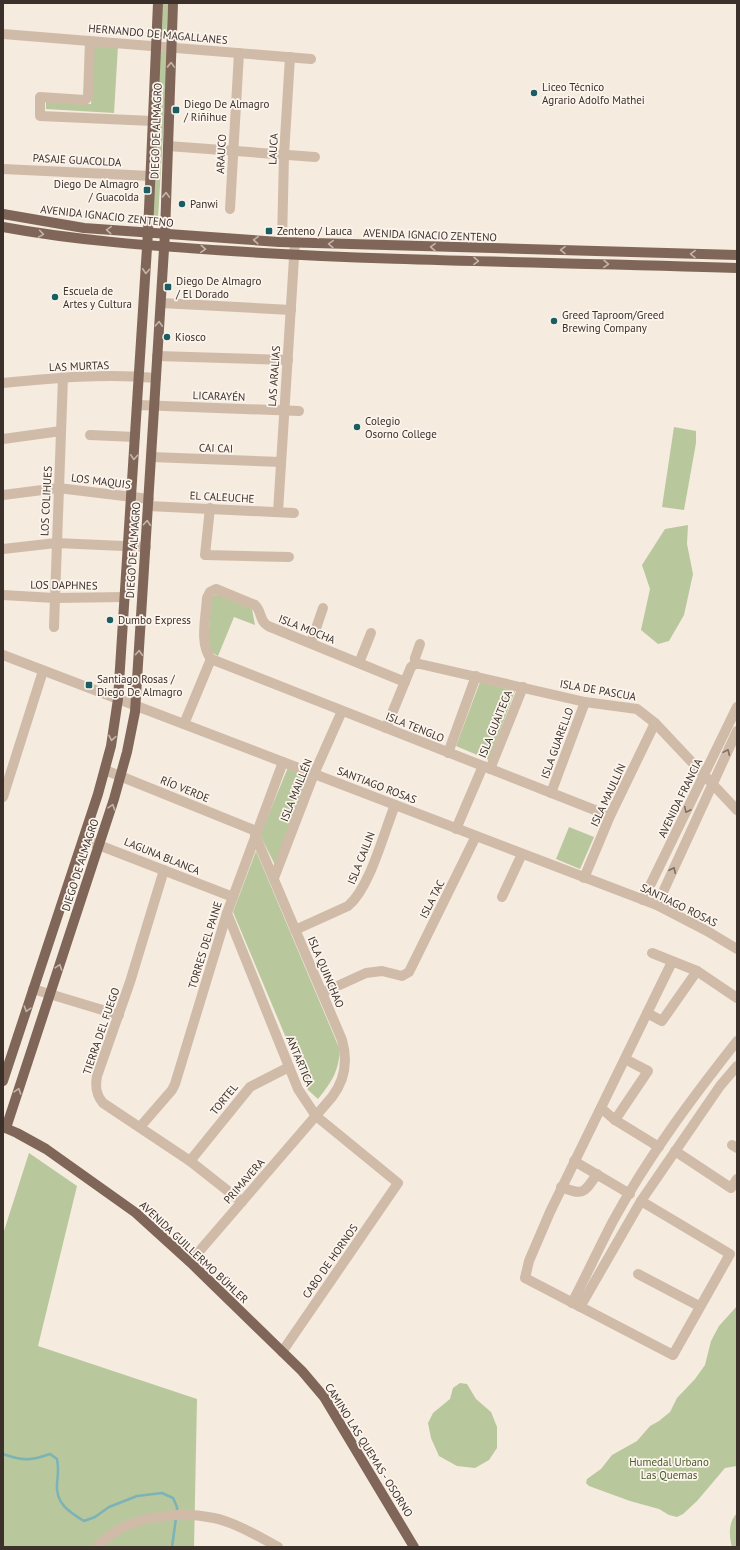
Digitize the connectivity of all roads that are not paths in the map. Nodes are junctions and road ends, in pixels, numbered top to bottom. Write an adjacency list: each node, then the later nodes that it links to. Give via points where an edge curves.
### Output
1 (158, 3): 5 (main road, DIEGO DE ALMAGRO)
2 (173, 3): 6 (main road, DIEGO DE ALMAGRO)
3 (3, 34): 4 (street, HERNANDO DE MAGALLANES)
4 (90, 41): 5 (street, HERNANDO DE MAGALLANES); 10 (street, via 88,97 85,100 40,97 40,116)
5 (156, 46): 6 (street, HERNANDO DE MAGALLANES); 10 (main road, DIEGO DE ALMAGRO)
6 (171, 48): 7 (street, HERNANDO DE MAGALLANES); 11 (main road, DIEGO DE ALMAGRO, one-way to 6)
7 (239, 53): 8 (street, HERNANDO DE MAGALLANES); 12 (street, ARAUCO)
8 (290, 57): 9 (street, HERNANDO DE MAGALLANES); 13 (street, LAUCA)
9 (311, 59)
10 (153, 121): 16 (main road, DIEGO DE ALMAGRO)
11 (168, 146): 12 (street); 21 (main road, DIEGO DE ALMAGRO, one-way to 11)
12 (233, 151): 13 (street); 17 (street, ARAUCO)
13 (284, 155): 14 (street); 22 (street, LAUCA)
14 (315, 157)
15 (3, 169): 16 (street, PASAJE GUACOLDA)
16 (151, 176): 20 (main road, DIEGO DE ALMAGRO)
17 (230, 209)
18 (3, 214): 20 (main road, AVENIDA IGNACIO ZENTENO, one-way to 18, via 66,225)
19 (3, 227): 24 (main road, one-way to 24, via 75,239)
20 (148, 232): 21 (main road, AVENIDA IGNACIO ZENTENO); 24 (main road, DIEGO DE ALMAGRO)
21 (165, 234): 22 (main road, AVENIDA IGNACIO ZENTENO, one-way to 21); 26 (main road, DIEGO DE ALMAGRO)
22 (282, 242): 23 (main road, AVENIDA IGNACIO ZENTENO)
23 (295, 242): 25 (main road, AVENIDA IGNACIO ZENTENO, one-way to 23); 28 (street, LAS ARALIAS)
24 (148, 245): 26 (main road); 37 (main road, DIEGO DE ALMAGRO, one-way to 37)
25 (368, 245): 27 (main road, AVENIDA IGNACIO ZENTENO, one-way to 25); 30 (main road)
26 (164, 246): 28 (main road, one-way to 28); 33 (main road, DIEGO DE ALMAGRO)
27 (496, 249): 29 (main road, AVENIDA IGNACIO ZENTENO, one-way to 27); 31 (main road)
28 (294, 255): 30 (main road); 34 (street, LAS ARALIAS)
29 (737, 255): 32 (main road)
30 (367, 259): 31 (main road, one-way to 31)
31 (496, 261): 32 (main road, one-way to 32)
32 (735, 268)
33 (161, 303): 34 (street); 35 (main road, DIEGO DE ALMAGRO, one-way to 33)
34 (291, 310): 36 (street, LAS ARALIAS)
35 (157, 356): 36 (street); 39 (main road, DIEGO DE ALMAGRO)
36 (288, 360): 43 (street, LAS ARALIAS)
37 (139, 376): 38 (street, LAS MURTAS); 39 (street, LAS MURTAS); 41 (main road, DIEGO DE ALMAGRO)
38 (63, 377): 40 (street, LAS MURTAS); 45 (street, LOS COLIHUES)
39 (156, 378): 42 (main road, DIEGO DE ALMAGRO)
40 (3, 383)
41 (138, 405): 42 (street, LICARAYÉN); 47 (main road, DIEGO DE ALMAGRO)
42 (154, 406): 43 (street, LICARAYÉN); 49 (main road, DIEGO DE ALMAGRO)
43 (284, 410): 44 (street, LICARAYÉN); 50 (street, LAS ARALIAS)
44 (299, 411)
45 (61, 431): 48 (street); 51 (street, LOS COLIHUES)
46 (90, 435): 47 (street)
47 (135, 437): 53 (main road, DIEGO DE ALMAGRO, one-way to 53)
48 (3, 440)
49 (151, 457): 50 (street, CAI CAI); 54 (main road, DIEGO DE ALMAGRO)
50 (281, 462): 56 (street, LAS ARALIAS)
51 (58, 488): 52 (street, LOS MAQUIS); 53 (street, LOS MAQUIS); 58 (street, LOS COLIHUES)
52 (3, 495)
53 (132, 497): 54 (street, LOS MAQUIS); 59 (main road, DIEGO DE ALMAGRO)
54 (148, 503): 55 (street, EL CALEUCHE); 60 (main road, DIEGO DE ALMAGRO, one-way to 54)
55 (210, 508): 56 (street, EL CALEUCHE); 62 (street, via 205,555)
56 (278, 512): 57 (street, EL CALEUCHE)
57 (294, 513)
58 (56, 543): 59 (street); 61 (street); 65 (street, LOS COLIHUES)
59 (129, 546): 60 (street); 64 (main road, DIEGO DE ALMAGRO)
60 (146, 547): 81 (main road, DIEGO DE ALMAGRO, one-way to 60)
61 (3, 549)
62 (289, 557)
63 (3, 595): 65 (street, LOS DAPHNES)
64 (125, 597): 65 (street, LOS DAPHNES); 79 (main road, DIEGO DE ALMAGRO)
65 (54, 598): 67 (street, LOS COLIHUES)
66 (324, 608): 69 (street)
67 (54, 627)
68 (371, 633): 73 (street)
69 (311, 644): 72 (street, ISLA MOCHA, via 265,625 259,608 255,605 216,589 211,590 207,598 204,643); 73 (street, ISLA MOCHA)
70 (420, 644): 74 (street)
71 (3, 655): 75 (street, SANTIAGO ROSAS)
72 (211, 659): 83 (street, ISLA TENGLO); 86 (street)
73 (359, 663): 77 (street, ISLA MOCHA)
74 (415, 664): 76 (street, ISLA DE PASCUA); 77 (street, via 411,667)
75 (43, 671): 79 (street, SANTIAGO ROSAS); 98 (street)
76 (476, 676): 78 (street, ISLA DE PASCUA); 89 (street)
77 (405, 682): 87 (street)
78 (523, 687): 80 (street, ISLA DE PASCUA); 91 (street, ISLA GUAITECA)
79 (118, 699): 81 (street, SANTIAGO ROSAS); 92 (main road, DIEGO DE ALMAGRO, one-way to 92)
80 (585, 702): 85 (street, ISLA DE PASCUA, via 637,709); 97 (street, ISLA GUARELLO)
81 (135, 706): 86 (street, SANTIAGO ROSAS); 95 (main road, DIEGO DE ALMAGRO)
82 (737, 707): 84 (street, AVENIDA FRANCIA)
83 (342, 711): 87 (street, ISLA TENGLO); 93 (street, ISLA MAILLÉN)
84 (734, 722): 94 (street, AVENIDA FRANCIA)
85 (655, 723): 94 (street, ISLA DE PASCUA); 101 (street, ISLA MAULLÍN)
86 (184, 724): 90 (street, SANTIAGO ROSAS)
87 (386, 728): 89 (street, ISLA TENGLO)
88 (737, 731): 96 (street, AVENIDA FRANCIA, one-way to 88)
89 (448, 752): 91 (street, ISLA TENGLO)
90 (283, 762): 93 (street, SANTIAGO ROSAS); 103 (street, TORRES DEL PAINE)
91 (486, 768): 97 (street, ISLA TENGLO); 102 (street, ISLA GUAITECA)
92 (105, 770): 95 (street, RÍO VERDE); 105 (main road, DIEGO DE ALMAGRO)
93 (314, 774): 99 (street, SANTIAGO ROSAS); 109 (street, ISLA MAILLÉN)
94 (705, 775): 96 (street, ISLA DE PASCUA); 113 (street, AVENIDA FRANCIA, one-way to 113)
95 (121, 776): 103 (street, RÍO VERDE); 106 (main road, DIEGO DE ALMAGRO, one-way to 95)
96 (713, 784): 100 (street, ISLA DE PASCUA); 114 (street, AVENIDA FRANCIA, one-way to 96)
97 (551, 793): 101 (street, ISLA TENGLO)
98 (3, 797)
99 (395, 805): 102 (street, SANTIAGO ROSAS); 116 (street, ISLA CAILIN, via 368,878 357,897 348,906)
100 (737, 810)
101 (610, 816): 110 (street, ISLA MAULLÍN)
102 (456, 829): 104 (street, SANTIAGO ROSAS)
103 (256, 833): 109 (street, ISLA QUINCHAO); 111 (street, TORRES DEL PAINE)
104 (476, 836): 107 (street, SANTIAGO ROSAS); 122 (street, ISLA TAC, via 409,972 402,976 382,971 366,973)
105 (83, 839): 106 (street, LAGUNA BLANCA); 121 (main road, DIEGO DE ALMAGRO)
106 (99, 844): 108 (street, LAGUNA BLANCA); 123 (main road, DIEGO DE ALMAGRO, one-way to 106)
107 (522, 854): 110 (street, SANTIAGO ROSAS); 112 (street)
108 (164, 870): 111 (street, LAGUNA BLANCA); 126 (street, TIERRA DEL FUEGO)
109 (274, 878): 116 (street, ISLA QUINCHAO)
110 (584, 878): 113 (street, SANTIAGO ROSAS)
111 (233, 897): 115 (street, TORRES DEL PAINE)
112 (502, 897)
113 (643, 900): 114 (street, SANTIAGO ROSAS)
114 (657, 905): 117 (street, SANTIAGO ROSAS)
115 (227, 913): 130 (street, ANTARTICA); 135 (street, TORRES DEL PAINE, via 175,1084)
116 (295, 930): 122 (street, ISLA QUINCHAO)
117 (737, 949)
118 (652, 952): 119 (street)
119 (672, 962): 120 (street); 125 (street)
120 (697, 971): 124 (street); 125 (street, via 662,1021)
121 (33, 989): 123 (street); 131 (main road, DIEGO DE ALMAGRO, one-way to 131)
122 (322, 993): 133 (street, ISLA QUINCHAO, via 342,1040 345,1066 339,1087)
123 (50, 995): 126 (street); 136 (main road, DIEGO DE ALMAGRO, one-way to 123)
124 (737, 998)
125 (647, 1013): 128 (street)
126 (119, 1015): 135 (street, TIERRA DEL FUEGO, via 97,1076 96,1090 103,1103)
127 (737, 1041): 137 (street, via 699,1089)
128 (625, 1059): 132 (street); 134 (street, via 648,1071)
129 (737, 1066): 138 (street)
130 (289, 1067): 133 (street, ANTARTICA, via 300,1094); 140 (street, TORTEL, via 250,1087)
131 (3, 1081)
132 (601, 1108): 134 (street); 139 (street)
133 (316, 1116): 143 (street, ANTARTICA); 147 (street, PRIMAVERA)
134 (615, 1120): 137 (street)
135 (140, 1127): 140 (street, TIERRA DEL FUEGO)
136 (4, 1128): 148 (main road, AVENIDA GUILLERMO BÜHLER, via 46,1148 128,1206)
137 (659, 1147): 145 (street)
138 (675, 1151): 142 (street, via 731,1188); 146 (street)
139 (574, 1160): 141 (street); 144 (street)
140 (190, 1161): 147 (street, TIERRA DEL FUEGO)
141 (596, 1174): 144 (street, via 582,1193); 145 (street)
142 (737, 1179)
143 (398, 1183): 152 (street, CABO DE HORNOS)
144 (561, 1187): 150 (street, via 529,1262 525,1278)
145 (630, 1194): 150 (street, via 614,1221)
146 (641, 1201): 150 (street); 151 (street, via 730,1254)
147 (242, 1202): 148 (street, PRIMAVERA)
148 (190, 1262): 152 (main road, AVENIDA GUILLERMO BÜHLER)
149 (638, 1274): 151 (street)
150 (576, 1305): 151 (street, via 673,1355)
151 (700, 1306)
152 (282, 1352): 155 (main road, CAMINO LAS QUEMAS - OSORNO, via 324,1397)
153 (97, 1547): 154 (street, via 127,1527 146,1519 167,1515 214,1518 233,1524)
154 (278, 1547)
155 (414, 1547)

